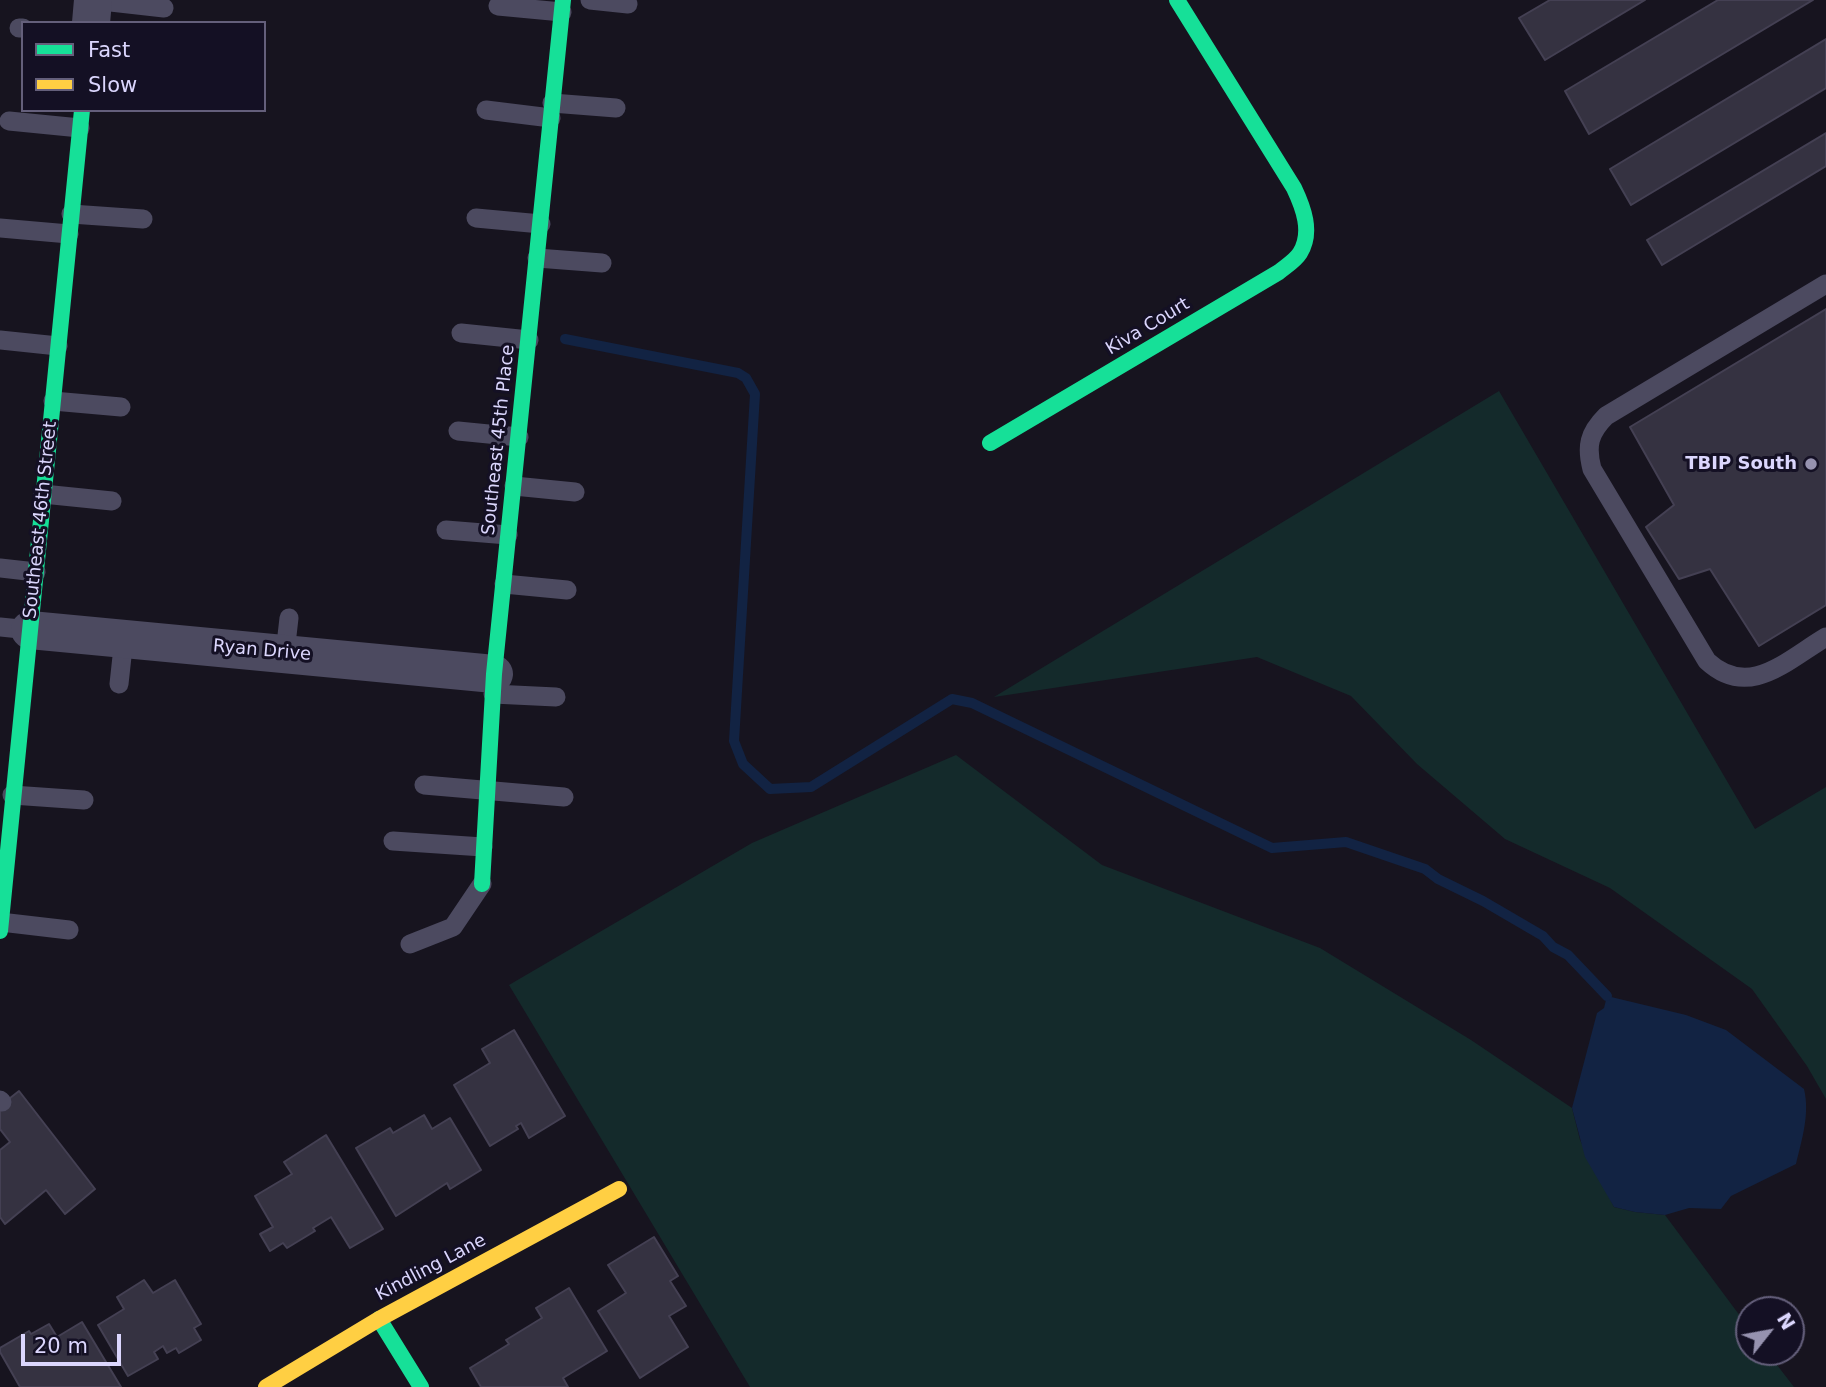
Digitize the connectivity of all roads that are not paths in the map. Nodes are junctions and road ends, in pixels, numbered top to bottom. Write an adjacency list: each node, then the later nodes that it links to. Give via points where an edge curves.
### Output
1 (93, 0): 7 (lane); 8 (street)
2 (590, 0): 4 (lane)
3 (1177, 0): 31 (street, Kiva Court, via 1303,205 1307,228 1300,253 1279,272)
4 (628, 4)
5 (499, 6): 6 (lane)
6 (562, 6): 11 (street, Southeast 45th Place)
7 (164, 8)
8 (91, 21)
9 (616, 108): 11 (lane)
10 (486, 110): 11 (lane)
11 (552, 110): 17 (street, Southeast 45th Place)
12 (81, 119): 13 (lane); 14 (street, Southeast 46th Street)
13 (9, 121)
14 (71, 214): 16 (lane); 19 (street, Southeast 46th Street)
15 (476, 218): 17 (lane)
16 (143, 219)
17 (541, 224): 20 (street, Southeast 45th Place)
18 (0, 228): 19 (lane)
19 (69, 234): 26 (street, Southeast 46th Street)
20 (537, 258): 21 (lane); 25 (street, Southeast 45th Place)
21 (602, 263)
22 (1826, 284): 43 (lane, via 1616,410 1591,434 1588,455 1592,469 1707,662 1718,672 1742,679 1756,677)
23 (461, 333): 25 (lane)
24 (0, 340): 26 (lane)
25 (529, 340): 30 (street, Southeast 45th Place)
26 (58, 346): 27 (street, Southeast 46th Street)
27 (53, 401): 28 (lane); 34 (street, Southeast 46th Street)
28 (121, 408)
29 (458, 431): 30 (lane)
30 (519, 437): 32 (street, Southeast 45th Place)
31 (990, 443)
32 (514, 486): 33 (lane); 37 (street, Southeast 45th Place)
33 (575, 492)
34 (43, 494): 35 (lane); 39 (street, Southeast 46th Street)
35 (112, 501)
36 (446, 530): 37 (lane)
37 (509, 536): 40 (street, Southeast 45th Place)
38 (0, 568): 39 (lane)
39 (36, 572): 42 (street, Southeast 46th Street)
40 (504, 584): 41 (lane); 46 (street, Southeast 45th Place)
41 (567, 590)
42 (15, 628): 44 (street, Ryan Drive); 48 (street, Southeast 46th Street)
43 (1826, 636)
44 (124, 638): 45 (lane); 46 (street, Ryan Drive, via 287,635)
45 (119, 684)
46 (494, 684): 47 (lane); 50 (street, Southeast 45th Place)
47 (556, 697)
48 (9, 783): 52 (lane); 53 (street, Southeast 46th Street)
49 (424, 785): 50 (lane)
50 (486, 789): 51 (lane); 55 (street, Southeast 45th Place)
51 (565, 797)
52 (84, 800)
53 (5, 825): 57 (street, Southeast 46th Street)
54 (393, 841): 55 (lane)
55 (483, 847): 56 (street, Southeast 45th Place)
56 (482, 884): 60 (lane, via 453,927)
57 (0, 922): 58 (lane); 59 (street, Southeast 46th Street)
58 (69, 930)
59 (0, 931)
60 (410, 944)
61 (619, 1189): 62 (street, Kindling Lane)
62 (379, 1318): 63 (street, Kindling Lane); 64 (street)
63 (265, 1387)
64 (421, 1387)

